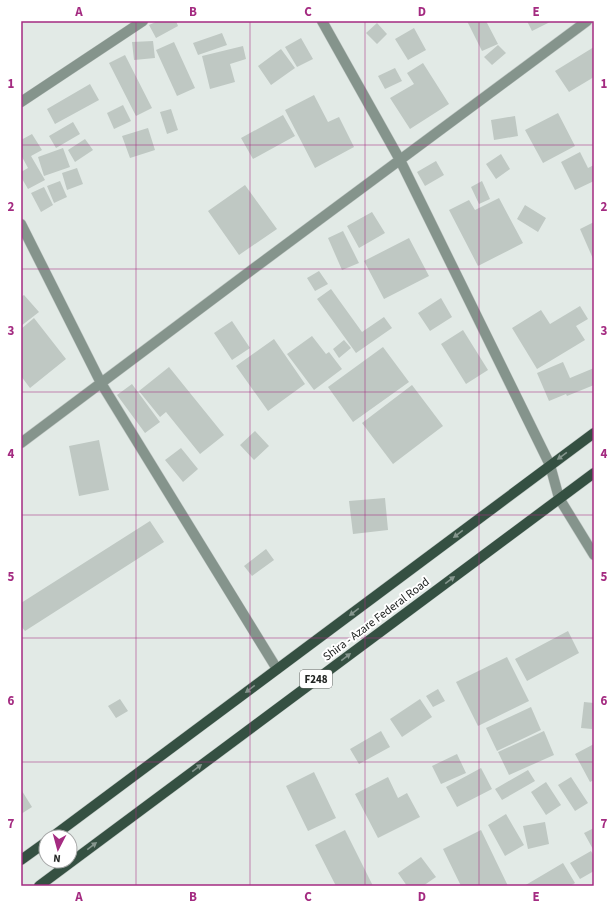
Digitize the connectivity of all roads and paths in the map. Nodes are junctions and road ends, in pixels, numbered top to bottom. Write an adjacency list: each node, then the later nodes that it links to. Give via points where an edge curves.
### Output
1 (143, 21): 4 (street)
2 (322, 21): 5 (street)
3 (587, 21): 5 (street)
4 (21, 102)
5 (400, 160): 7 (street); 10 (street)
6 (21, 224): 7 (street)
7 (101, 383): 9 (street); 14 (street)
8 (594, 434): 10 (main road, Shira - Azare Federal Road / F248, one-way to 10)
9 (21, 443)
10 (550, 465): 12 (street); 14 (main road, Shira - Azare Federal Road / F248, one-way to 14)
11 (594, 473): 12 (main road, Shira - Azare Federal Road / F248)
12 (559, 498): 13 (street); 18 (main road, Shira - Azare Federal Road / F248, one-way to 12)
13 (594, 554)
14 (277, 669): 15 (main road, Shira - Azare Federal Road / F248, one-way to 15)
15 (63, 829)
16 (38, 848): 17 (main road)
17 (21, 860)
18 (38, 886)

